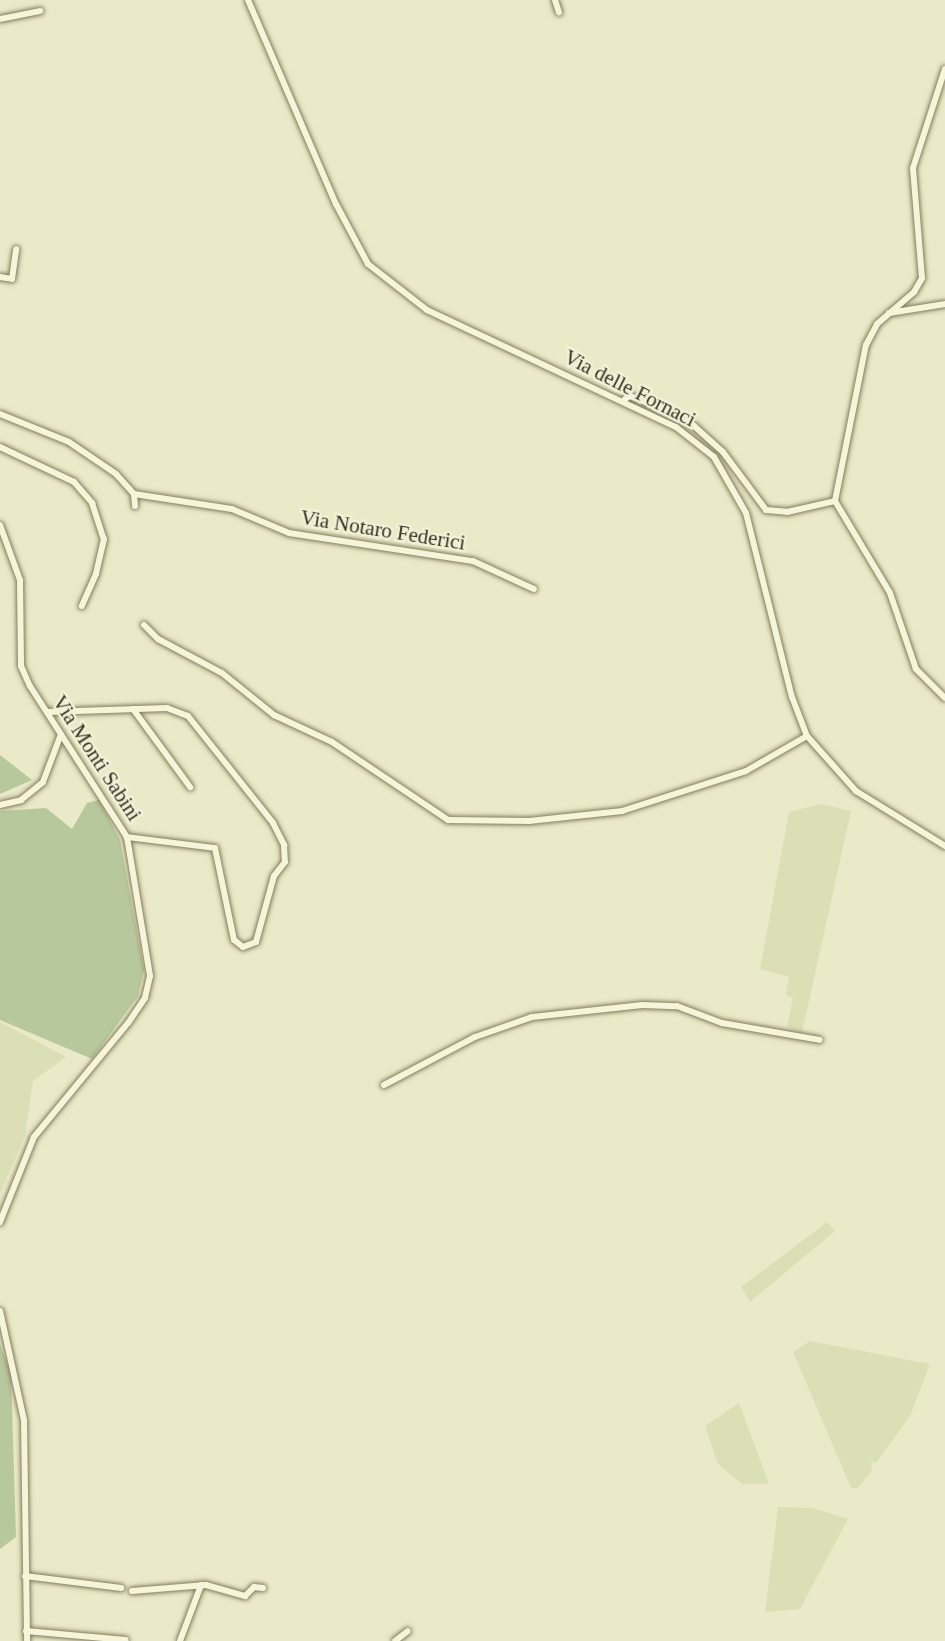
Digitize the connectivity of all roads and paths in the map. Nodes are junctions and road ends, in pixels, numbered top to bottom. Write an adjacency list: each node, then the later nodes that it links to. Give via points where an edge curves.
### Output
1 (248, 0): 11 (street, Via delle Fornaci, via 336,204 375,272 427,310)
2 (555, 0): 4 (street)
3 (40, 10): 5 (street)
4 (559, 12)
5 (0, 19)
6 (945, 69): 10 (street, via 912,168 922,278 914,292)
7 (16, 249): 8 (street, via 12,279)
8 (0, 277)
9 (945, 304): 10 (street)
10 (887, 313): 15 (street, via 864,348)
11 (623, 401): 15 (street, via 629,396 639,399 694,426 723,452 768,511 794,511); 25 (street, Via delle Fornaci, via 688,434 733,482 755,540 792,697)
12 (0, 414): 14 (street, via 69,442 116,474)
13 (0, 447): 19 (street, via 75,482 95,509 103,539 96,574)
14 (134, 494): 16 (street); 18 (street, Via Notaro Federici, via 232,509 289,533 473,561)
15 (835, 501): 21 (street, via 890,593 916,669)
16 (135, 506)
17 (0, 525): 23 (street, Via Monti Sabini, via 20,580 21,666)
18 (534, 589)
19 (82, 606)
20 (144, 625): 25 (street, via 158,639 222,673 274,715 332,742 448,820 529,821 622,811 746,771)
21 (945, 698)
22 (133, 709): 23 (street); 26 (street); 28 (street, via 167,708 188,716 278,833 286,855 274,876 256,942 243,947 234,940 215,848)
23 (47, 712): 24 (street, Via Monti Sabini)
24 (61, 734): 27 (street, via 43,782 21,800); 28 (street, Via Monti Sabini)
25 (807, 736): 29 (street, Via delle Fornaci, via 856,791)
26 (190, 786)
27 (0, 805)
28 (127, 837): 32 (street, Via Monti Sabini, via 149,972 147,993 128,1023 38,1130)
29 (945, 846)
30 (820, 1040): 31 (street, via 722,1023 677,1006 642,1005 532,1017 475,1037)
31 (384, 1086)
32 (0, 1222)
33 (0, 1311): 34 (street, via 23,1410)
34 (25, 1576): 36 (street); 39 (street)
35 (201, 1585): 37 (street, via 243,1596 254,1587); 38 (street); 43 (street)
36 (121, 1588)
37 (262, 1588)
38 (132, 1591)
39 (26, 1631): 41 (street); 42 (street)
40 (408, 1631): 44 (street)
41 (126, 1640)
42 (27, 1641)
43 (180, 1641)
44 (395, 1641)

